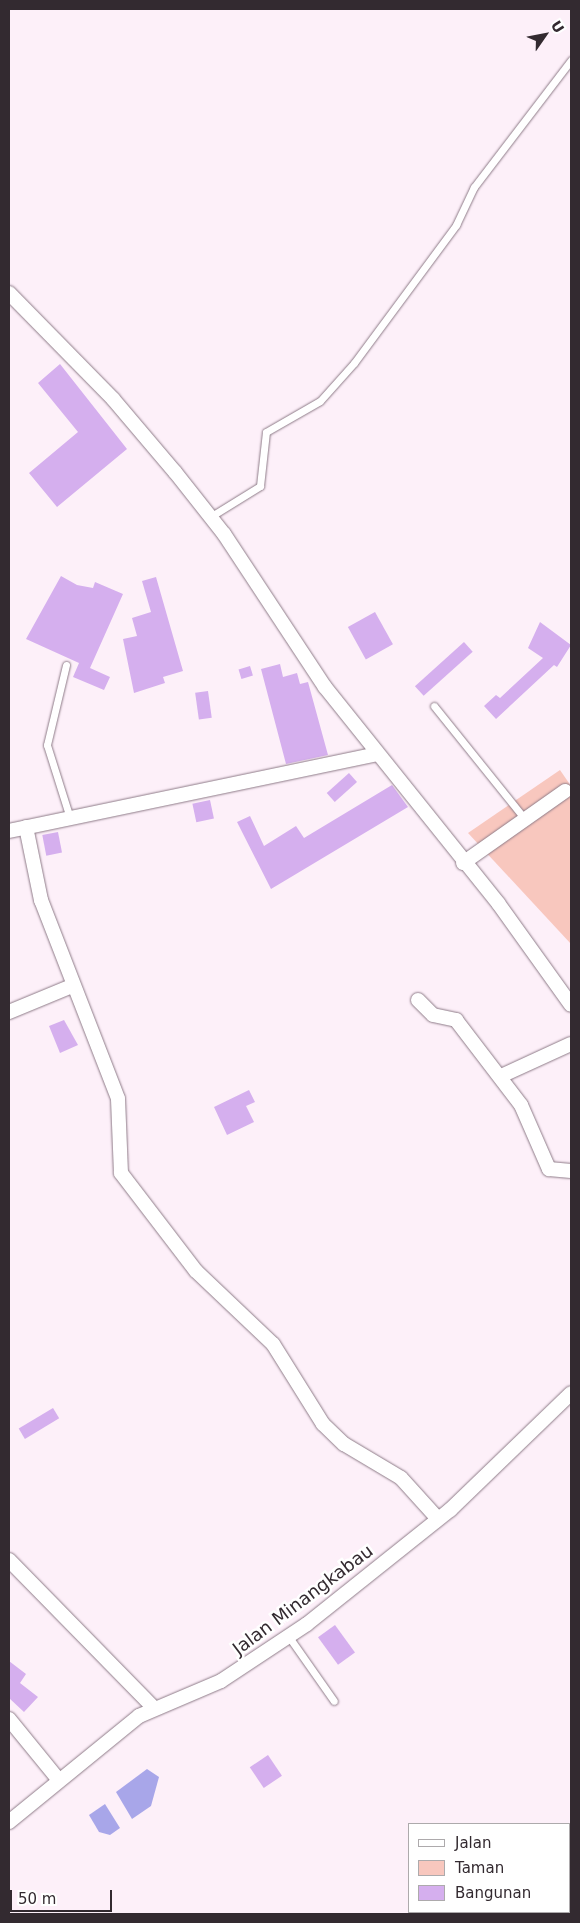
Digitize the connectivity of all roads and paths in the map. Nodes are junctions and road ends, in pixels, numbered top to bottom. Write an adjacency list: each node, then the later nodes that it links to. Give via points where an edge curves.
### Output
1 (571, 60): 3 (lane, via 474,187 456,225 354,363 320,401 282,419 266,432 260,486)
2 (9, 293): 3 (street, via 113,399)
3 (210, 517): 6 (street, via 325,687)
4 (66, 665): 8 (lane, via 48,745)
5 (434, 706): 9 (lane)
6 (376, 754): 8 (street); 12 (street)
7 (565, 791): 9 (street)
8 (70, 818): 10 (street)
9 (525, 819): 12 (street)
10 (26, 827): 11 (street); 13 (street, via 42,900)
11 (9, 831)
12 (463, 863): 15 (street)
13 (72, 986): 16 (street); 21 (street, via 118,1099 118,1165 145,1209 196,1271 273,1344 333,1435 401,1478)
14 (418, 1000): 18 (street, via 433,1015 456,1020)
15 (571, 1005)
16 (9, 1012)
17 (571, 1044): 18 (street)
18 (501, 1076): 19 (street, via 530,1120 549,1169)
19 (571, 1171)
20 (571, 1392): 21 (street, Jalan Minangkabau)
21 (438, 1519): 23 (street, Jalan Minangkabau)
22 (9, 1560): 25 (street)
23 (289, 1637): 24 (lane); 25 (street, Jalan Minangkabau, via 221,1681)
24 (334, 1701)
25 (154, 1708): 27 (street, Jalan Minangkabau)
26 (9, 1719): 27 (street)
27 (58, 1779): 28 (street, Jalan Minangkabau)
28 (9, 1822)

